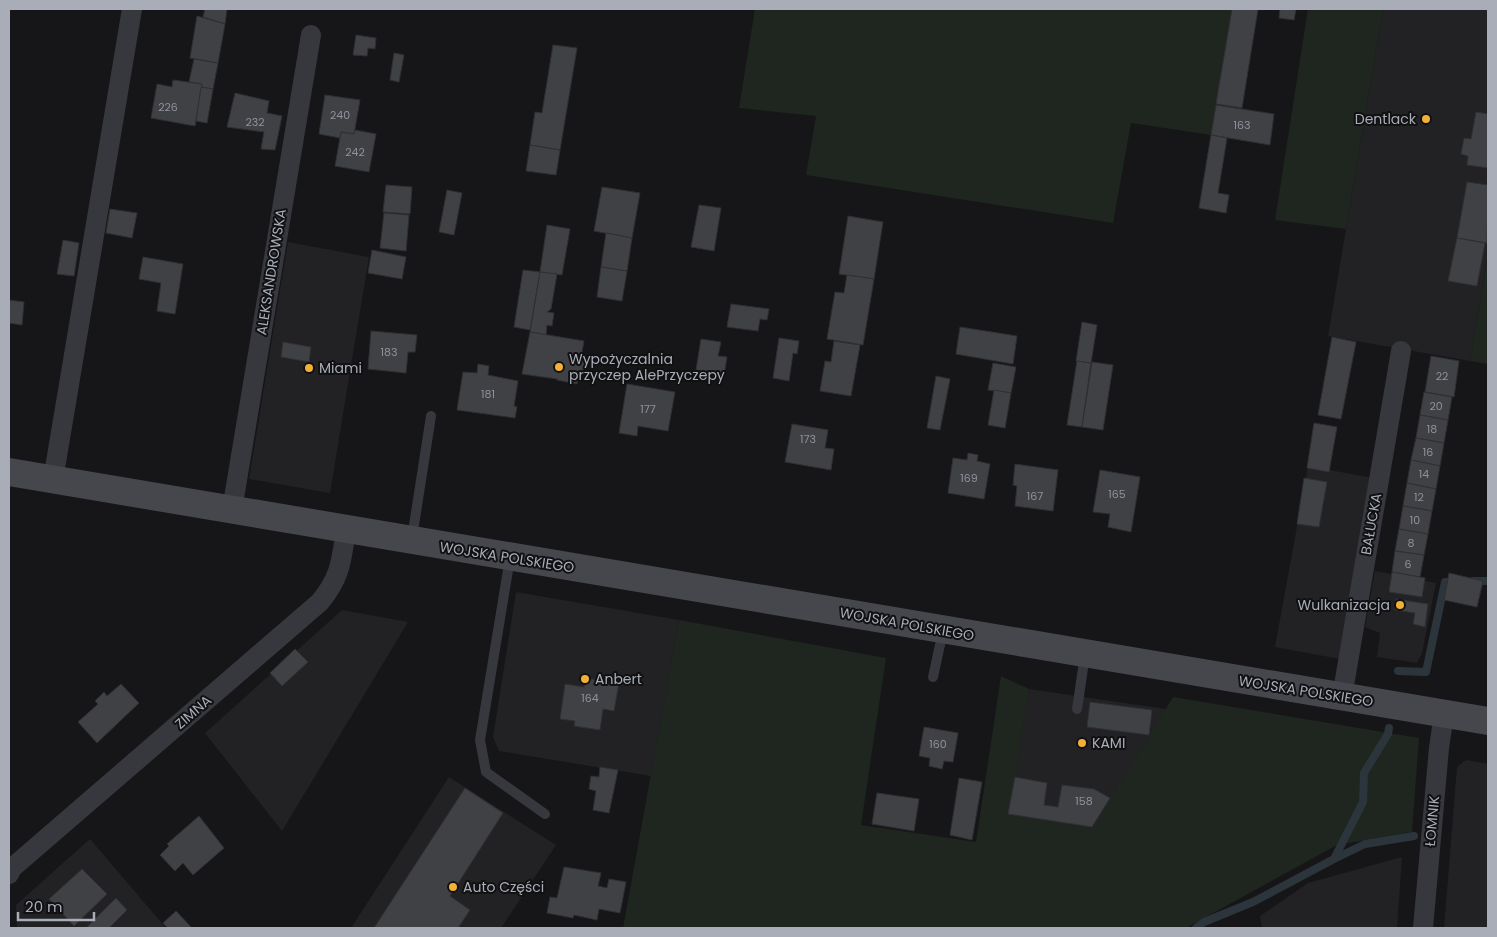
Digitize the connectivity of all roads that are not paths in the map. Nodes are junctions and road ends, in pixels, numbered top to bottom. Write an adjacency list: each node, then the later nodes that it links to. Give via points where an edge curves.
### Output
1 (132, 9): 6 (street)
2 (311, 35): 7 (street, ALEKSANDROWSKA)
3 (1401, 351): 14 (street, BAŁUCKA)
4 (431, 416): 9 (lane)
5 (9, 472): 6 (main road)
6 (53, 480): 7 (main road)
7 (232, 510): 8 (main road)
8 (336, 528): 9 (main road, WOJSKA POLSKIEGO); 19 (street, ZIMNA, via 340,566 336,579 320,602 12,868)
9 (411, 541): 10 (main road, WOJSKA POLSKIEGO)
10 (510, 557): 11 (main road, WOJSKA POLSKIEGO); 18 (lane, via 480,740 486,772)
11 (943, 630): 12 (main road, WOJSKA POLSKIEGO); 13 (lane)
12 (1085, 654): 14 (main road, WOJSKA POLSKIEGO); 15 (lane)
13 (933, 677)
14 (1342, 697): 16 (main road, WOJSKA POLSKIEGO)
15 (1077, 708)
16 (1444, 714): 17 (main road, WOJSKA POLSKIEGO); 20 (street, ŁOMNIK)
17 (1488, 721)
18 (545, 814)
19 (9, 874)
20 (1423, 928)

